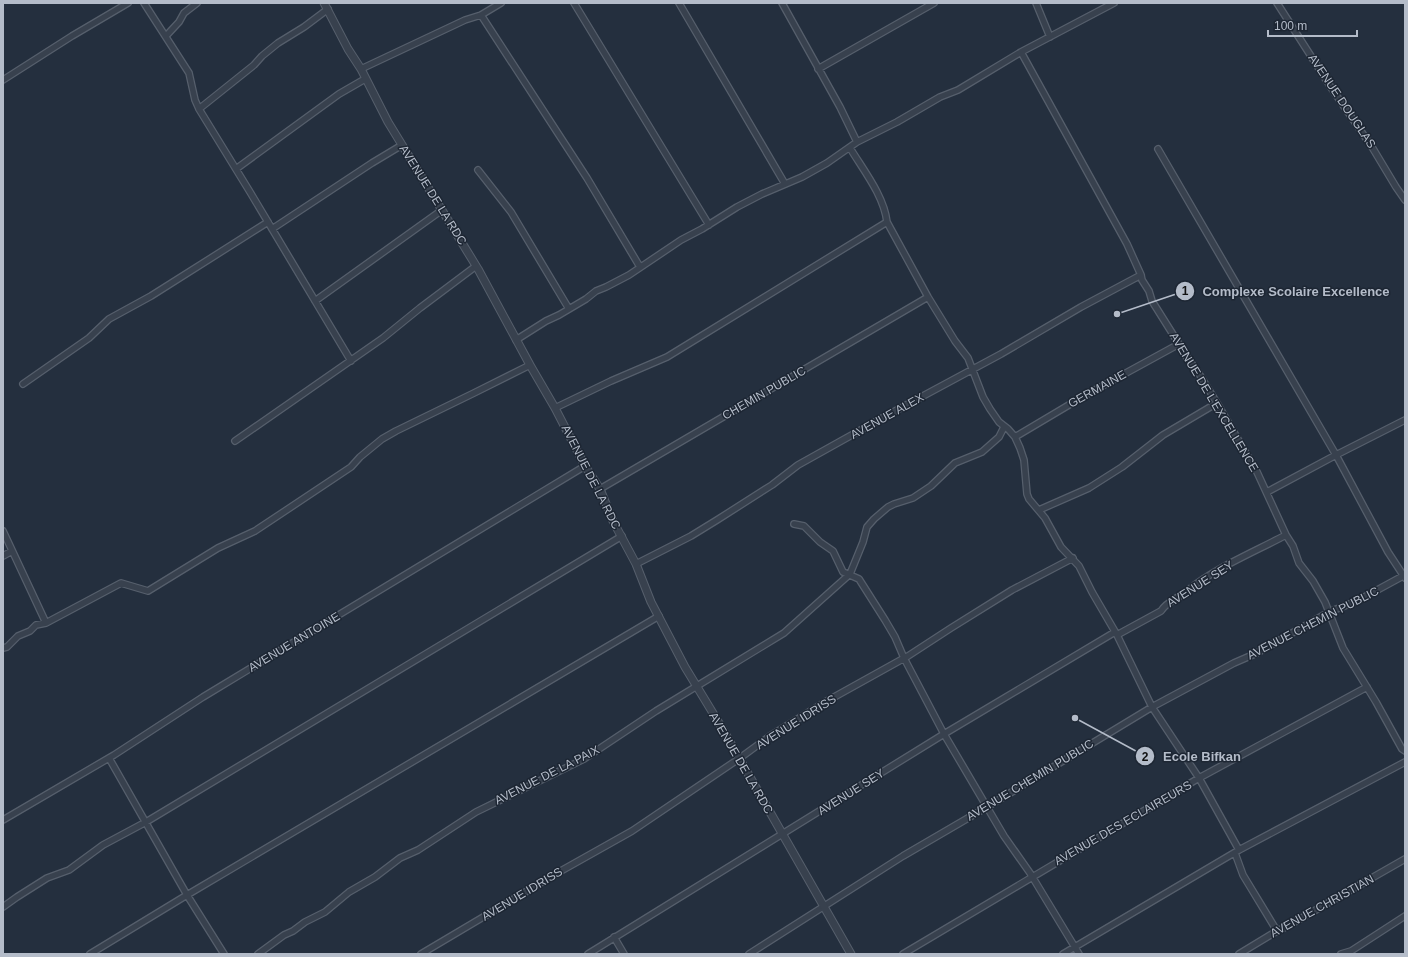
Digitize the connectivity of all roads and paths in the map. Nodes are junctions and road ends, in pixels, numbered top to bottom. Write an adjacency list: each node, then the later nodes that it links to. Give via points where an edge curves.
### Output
1 (128, 3): 20 (street)
2 (144, 3): 14 (street)
3 (197, 3): 14 (street)
4 (501, 3): 13 (street)
5 (574, 3): 33 (street)
6 (679, 3): 28 (street)
7 (782, 3): 18 (street)
8 (934, 3): 18 (street)
9 (1036, 3): 15 (street)
10 (1114, 3): 15 (street)
11 (1277, 3): 29 (street, AVENUE DOUGLAS)
12 (326, 6): 17 (street, AVENUE DE LA RDC); 21 (street, via 304,27 278,43)
13 (481, 15): 17 (street, via 465,20); 36 (street, via 587,178)
14 (166, 36): 21 (street, via 189,73)
15 (1050, 37): 16 (street)
16 (1021, 52): 22 (street, via 958,90 940,97); 37 (street, AVENUE DE L'EXCELLENCE, via 1127,244)
17 (361, 69): 19 (street, AVENUE DE LA RDC)
18 (818, 69): 22 (street)
19 (365, 79): 23 (street, AVENUE DE LA RDC); 26 (street, via 339,94)
20 (3, 80)
21 (199, 108): 26 (street)
22 (857, 142): 24 (street)
23 (402, 145): 30 (street, AVENUE DE LA RDC); 34 (street, via 372,162)
24 (850, 148): 28 (street, via 802,177); 32 (street, via 878,196)
25 (1158, 149): 53 (street)
26 (236, 169): 31 (street)
27 (478, 170): 40 (street, via 511,212)
28 (785, 184): 33 (street, via 737,207)
29 (1405, 200)
30 (442, 210): 35 (street, AVENUE DE LA RDC); 39 (street)
31 (268, 222): 34 (street); 46 (street, via 151,296 109,319 89,338)
32 (887, 222): 38 (street); 48 (street, via 667,357)
33 (709, 225): 36 (street)
34 (272, 229): 39 (street)
35 (476, 266): 41 (street, AVENUE DE LA RDC); 43 (street)
36 (640, 267): 40 (street)
37 (1141, 275): 42 (street, AVENUE DE L'EXCELLENCE, via 1152,300); 45 (street, AVENUE ALEX)
38 (928, 297): 45 (street, via 968,358); 55 (street, CHEMIN PUBLIC)
39 (314, 301): 43 (street)
40 (569, 309): 41 (street)
41 (516, 340): 44 (street, AVENUE DE LA RDC)
42 (1179, 344): 47 (street, AVENUE DE L'EXCELLENCE); 51 (street, GERMAINE)
43 (350, 361): 52 (street)
44 (530, 365): 48 (street, AVENUE DE LA RDC); 70 (street, via 386,436 350,468 255,531 218,548 148,591 121,583)
45 (972, 369): 50 (street, via 983,397); 65 (street, AVENUE ALEX, via 798,465 772,485 691,536)
46 (24, 384)
47 (1217, 403): 56 (street, AVENUE DE L'EXCELLENCE); 57 (street, via 1163,435 1122,467 1089,488)
48 (556, 408): 54 (street, AVENUE DE LA RDC)
49 (1405, 420): 53 (street)
50 (1004, 427): 51 (street); 66 (street, via 999,437 982,452 956,464 932,486 914,498 888,507 874,519 868,526)
51 (1015, 437): 57 (street, via 1024,460 1027,494)
52 (235, 441)
53 (1336, 454): 56 (street); 67 (street)
54 (585, 466): 55 (street, AVENUE DE LA RDC); 79 (street, AVENUE ANTOINE, via 203,697)
55 (600, 489): 61 (street, AVENUE DE LA RDC)
56 (1266, 492): 60 (street, AVENUE DE L'EXCELLENCE)
57 (1039, 510): 64 (street, via 1061,547)
58 (794, 524): 66 (street, via 804,526 833,551 843,572)
59 (3, 531): 62 (street)
60 (1286, 535): 68 (street, AVENUE DE L'EXCELLENCE, via 1299,563 1313,581); 71 (street, AVENUE SEY, via 1200,581 1164,606 1161,611)
61 (622, 536): 65 (street, AVENUE DE LA RDC); 85 (street)
62 (12, 551): 63 (street); 70 (street)
63 (3, 556)
64 (1073, 558): 71 (street); 73 (street, AVENUE IDRISS, via 998,599)
65 (636, 564): 69 (street, AVENUE DE LA RDC)
66 (850, 574): 73 (street, via 859,579 895,637); 74 (street, AVENUE DE LA PAIX, via 784,633)
67 (1404, 577): 68 (street, AVENUE CHEMIN PUBLIC)
68 (1329, 612): 75 (street, AVENUE DE L'EXCELLENCE, via 1343,648); 76 (street, AVENUE CHEMIN PUBLIC, via 1257,653)
69 (659, 616): 74 (street, AVENUE DE LA RDC); 90 (street)
70 (46, 623): 72 (street, via 36,625)
71 (1116, 634): 76 (street); 77 (street, AVENUE SEY)
72 (3, 648)
73 (904, 658): 77 (street); 80 (street, AVENUE IDRISS, via 827,701)
74 (696, 686): 80 (street, AVENUE DE LA RDC); 100 (street, AVENUE DE LA PAIX, via 584,758 491,804 418,850 400,858 349,892 325,912 284,935)
75 (1366, 687): 78 (street, AVENUE DE L'EXCELLENCE); 82 (street, AVENUE DES ECLAIREURS)
76 (1152, 706): 82 (street); 83 (street, AVENUE CHEMIN PUBLIC)
77 (944, 734): 83 (street); 86 (street, AVENUE SEY)
78 (1404, 749)
79 (109, 758): 84 (street, AVENUE ANTOINE); 85 (street)
80 (740, 758): 86 (street, AVENUE DE LA RDC); 101 (street, AVENUE IDRISS, via 632,831)
81 (1405, 762): 87 (street)
82 (1199, 778): 87 (street); 89 (street, AVENUE DES ECLAIREURS)
83 (987, 807): 89 (street); 92 (street, AVENUE CHEMIN PUBLIC, via 903,856)
84 (3, 820)
85 (146, 822): 90 (street); 91 (street, via 103,845 69,870 47,878)
86 (782, 834): 92 (street, AVENUE DE LA RDC); 95 (street, AVENUE SEY)
87 (1237, 852): 94 (street, via 1243,875); 96 (street)
88 (1405, 859): 94 (street, AVENUE CHRISTIAN)
89 (1032, 877): 96 (street); 106 (street, AVENUE DES ECLAIREURS)
90 (186, 895): 98 (street); 99 (street)
91 (3, 907)
92 (824, 907): 104 (street, AVENUE CHEMIN PUBLIC); 105 (street, AVENUE DE LA RDC)
93 (1405, 916): 97 (street)
94 (1277, 931): 109 (street, AVENUE CHRISTIAN)
95 (614, 937): 102 (street, AVENUE SEY); 103 (street)
96 (1074, 947): 107 (street); 108 (street)
97 (1352, 952): 110 (street)
98 (90, 954)
99 (224, 954)
100 (258, 954)
101 (421, 954)
102 (588, 954)
103 (624, 954)
104 (749, 954)
105 (851, 954)
106 (903, 954)
107 (1063, 954)
108 (1079, 954)
109 (1241, 954)
110 (1341, 954)

